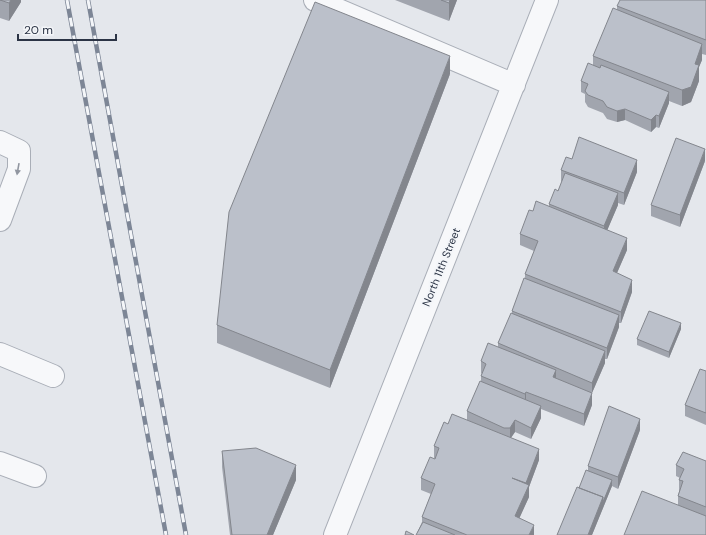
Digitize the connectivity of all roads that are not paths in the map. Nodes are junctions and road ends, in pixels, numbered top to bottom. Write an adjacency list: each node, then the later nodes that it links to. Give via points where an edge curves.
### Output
1 (315, 0): 3 (street)
2 (547, 0): 3 (street, North 11th Street)
3 (514, 85): 10 (street, North 11th Street)
4 (0, 142): 5 (street, one-way to 5, via 19,151 19,169)
5 (1, 215)
6 (0, 354): 7 (street)
7 (53, 376)
8 (0, 463): 9 (street)
9 (35, 476)
10 (335, 535)

